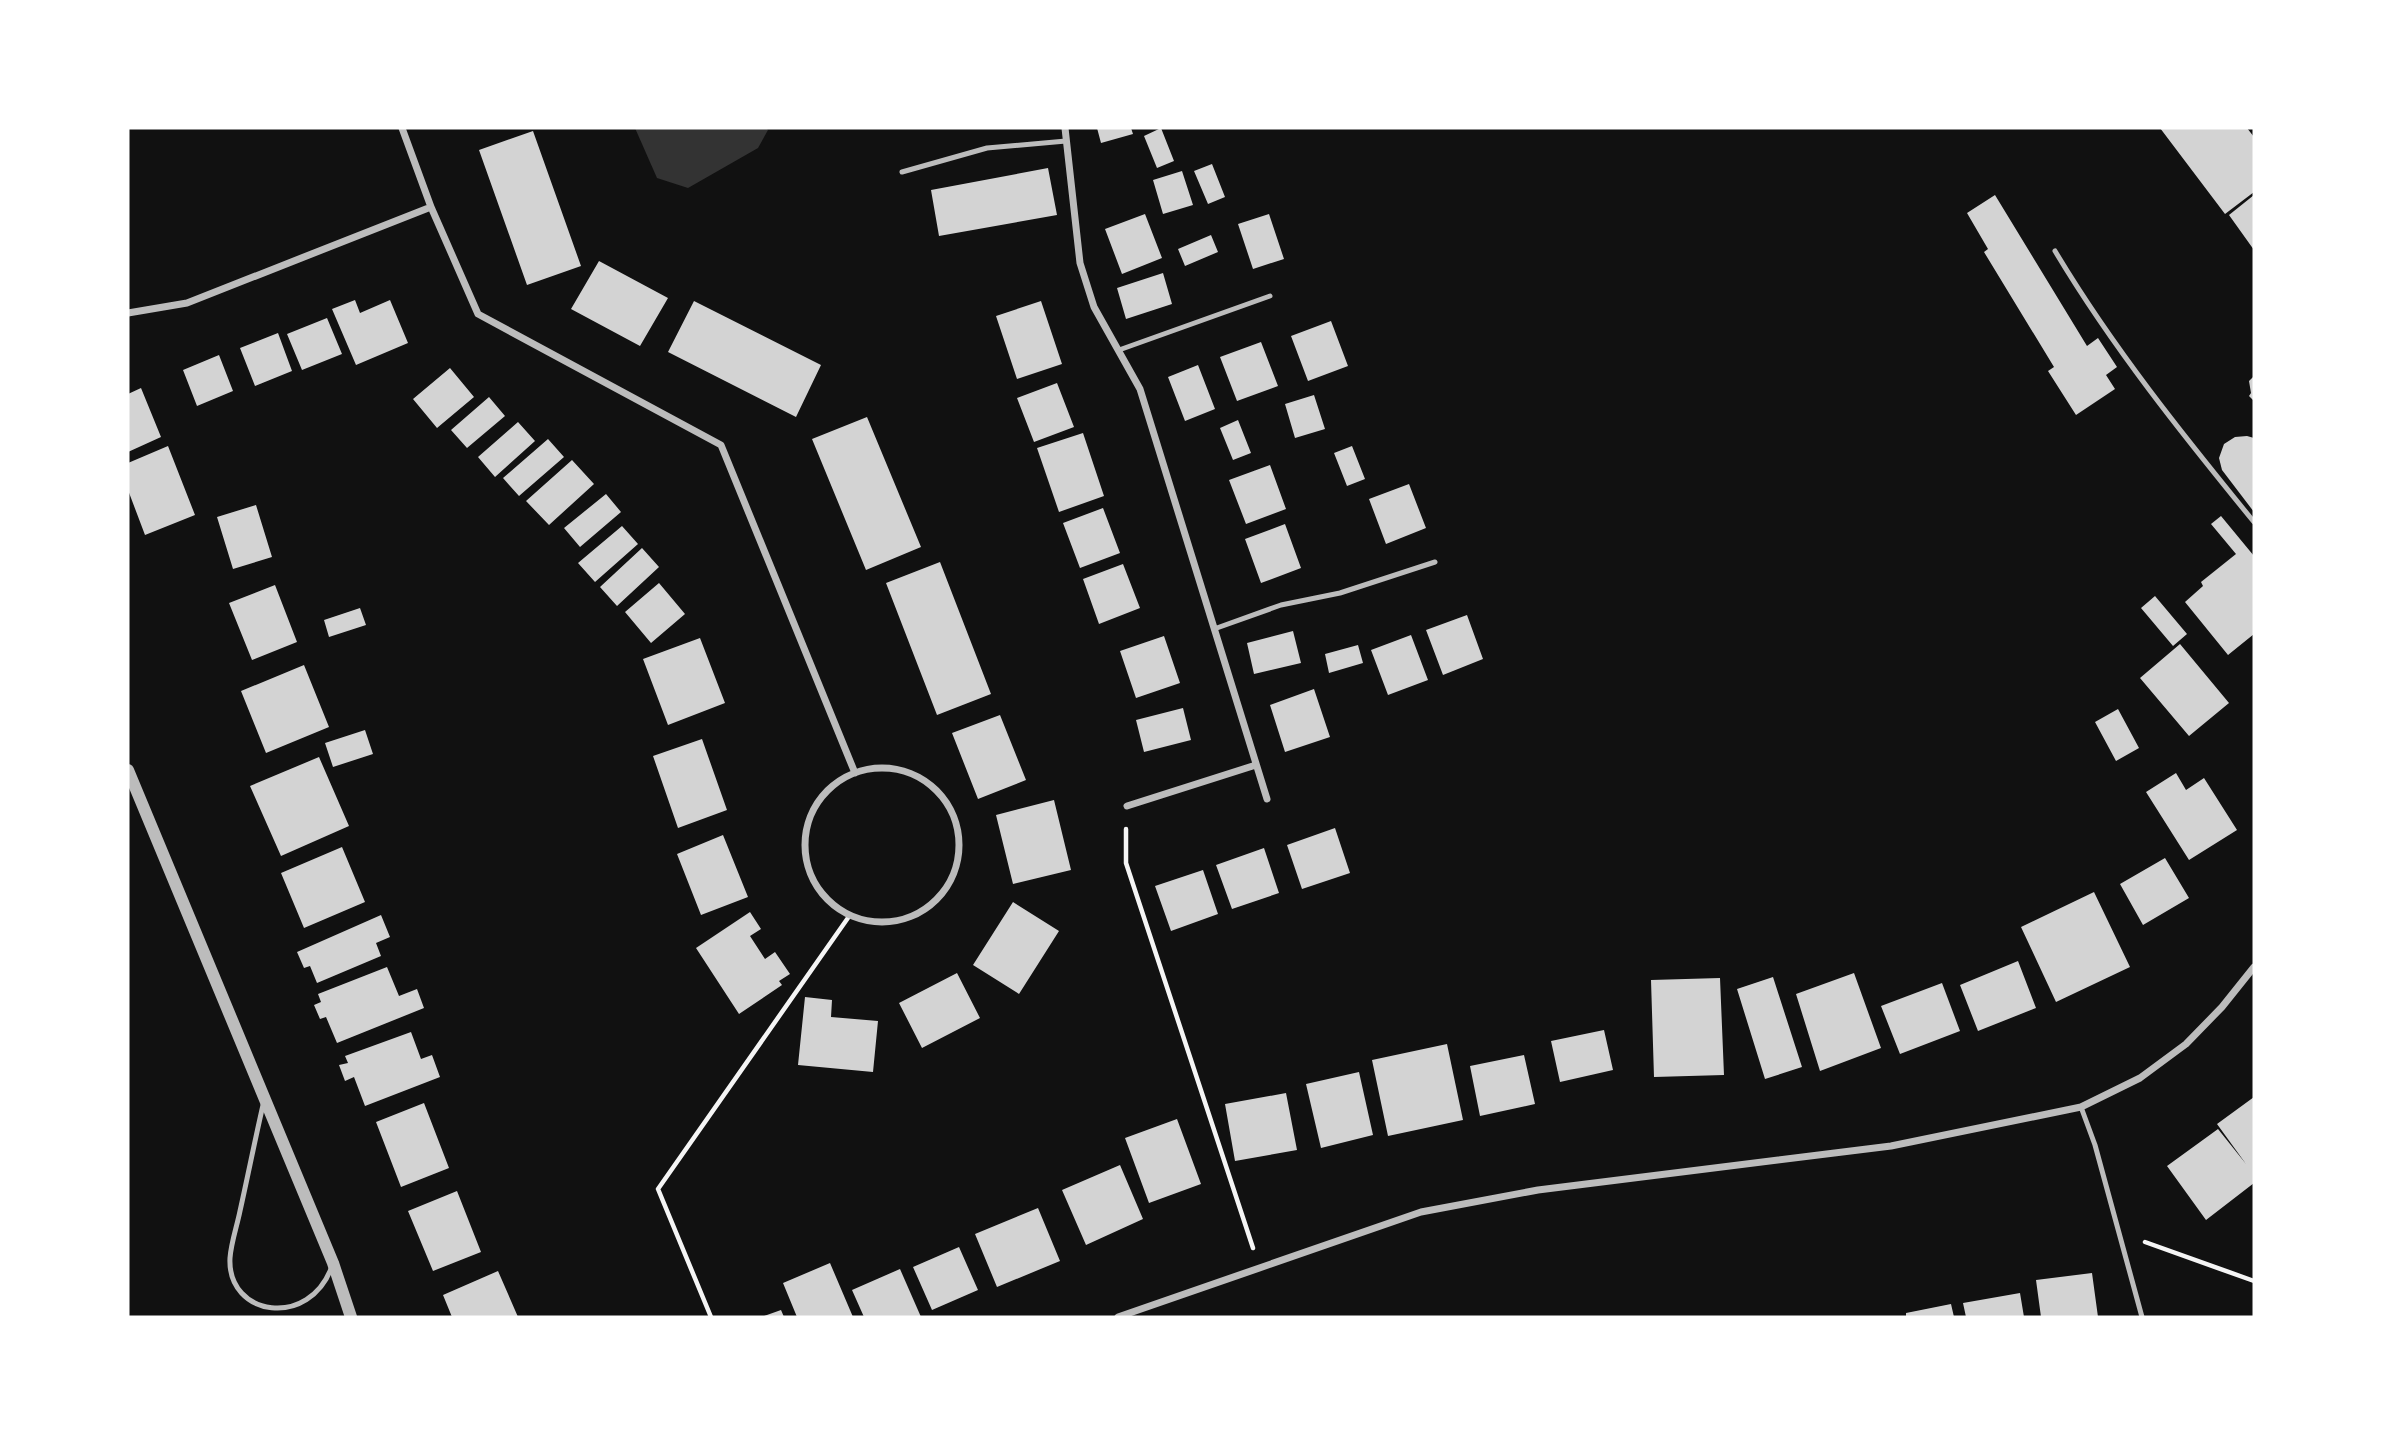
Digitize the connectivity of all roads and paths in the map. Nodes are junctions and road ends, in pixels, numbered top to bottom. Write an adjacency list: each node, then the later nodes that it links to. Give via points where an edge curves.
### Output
1 (402, 128): 5 (street)
2 (1065, 128): 3 (street)
3 (1066, 141): 4 (lane, via 987,148); 9 (street, via 1080,263 1094,307)
4 (902, 172)
5 (431, 207): 8 (street, via 187,303); 15 (street, via 478,314 721,445)
6 (2054, 251): 10 (lane, via 2135,373)
7 (1270, 296): 9 (lane)
8 (128, 313)
9 (1119, 349): 12 (street, via 1140,389)
10 (2254, 522)
11 (1435, 562): 12 (lane, via 1340,593 1281,605)
12 (1214, 629): 13 (street)
13 (1256, 765): 16 (street); 17 (street)
14 (128, 770): 20 (street)
15 (855, 773): 18 (street, via 824,795 814,808 806,835 808,867 815,883 832,904); 18 (street, via 878,768 925,781 952,814 959,843 947,886 919,912 878,922)
16 (1267, 799)
17 (1127, 806): 24 (path, via 1126,863)
18 (850, 915): 27 (path, via 658,1189)
19 (2254, 967): 21 (street, via 2186,1044 2140,1078)
20 (265, 1097): 23 (street); 23 (lane, via 230,1258 237,1286 267,1307 290,1308 318,1292)
21 (2081, 1107): 22 (lane); 24 (street, via 1891,1146 1538,1190 1421,1212)
22 (2117, 1233): 25 (path); 29 (lane)
23 (333, 1263): 26 (street)
24 (1259, 1269): 28 (street)
25 (2254, 1281)
26 (351, 1317)
27 (711, 1317)
28 (1118, 1317)
29 (2143, 1317)

